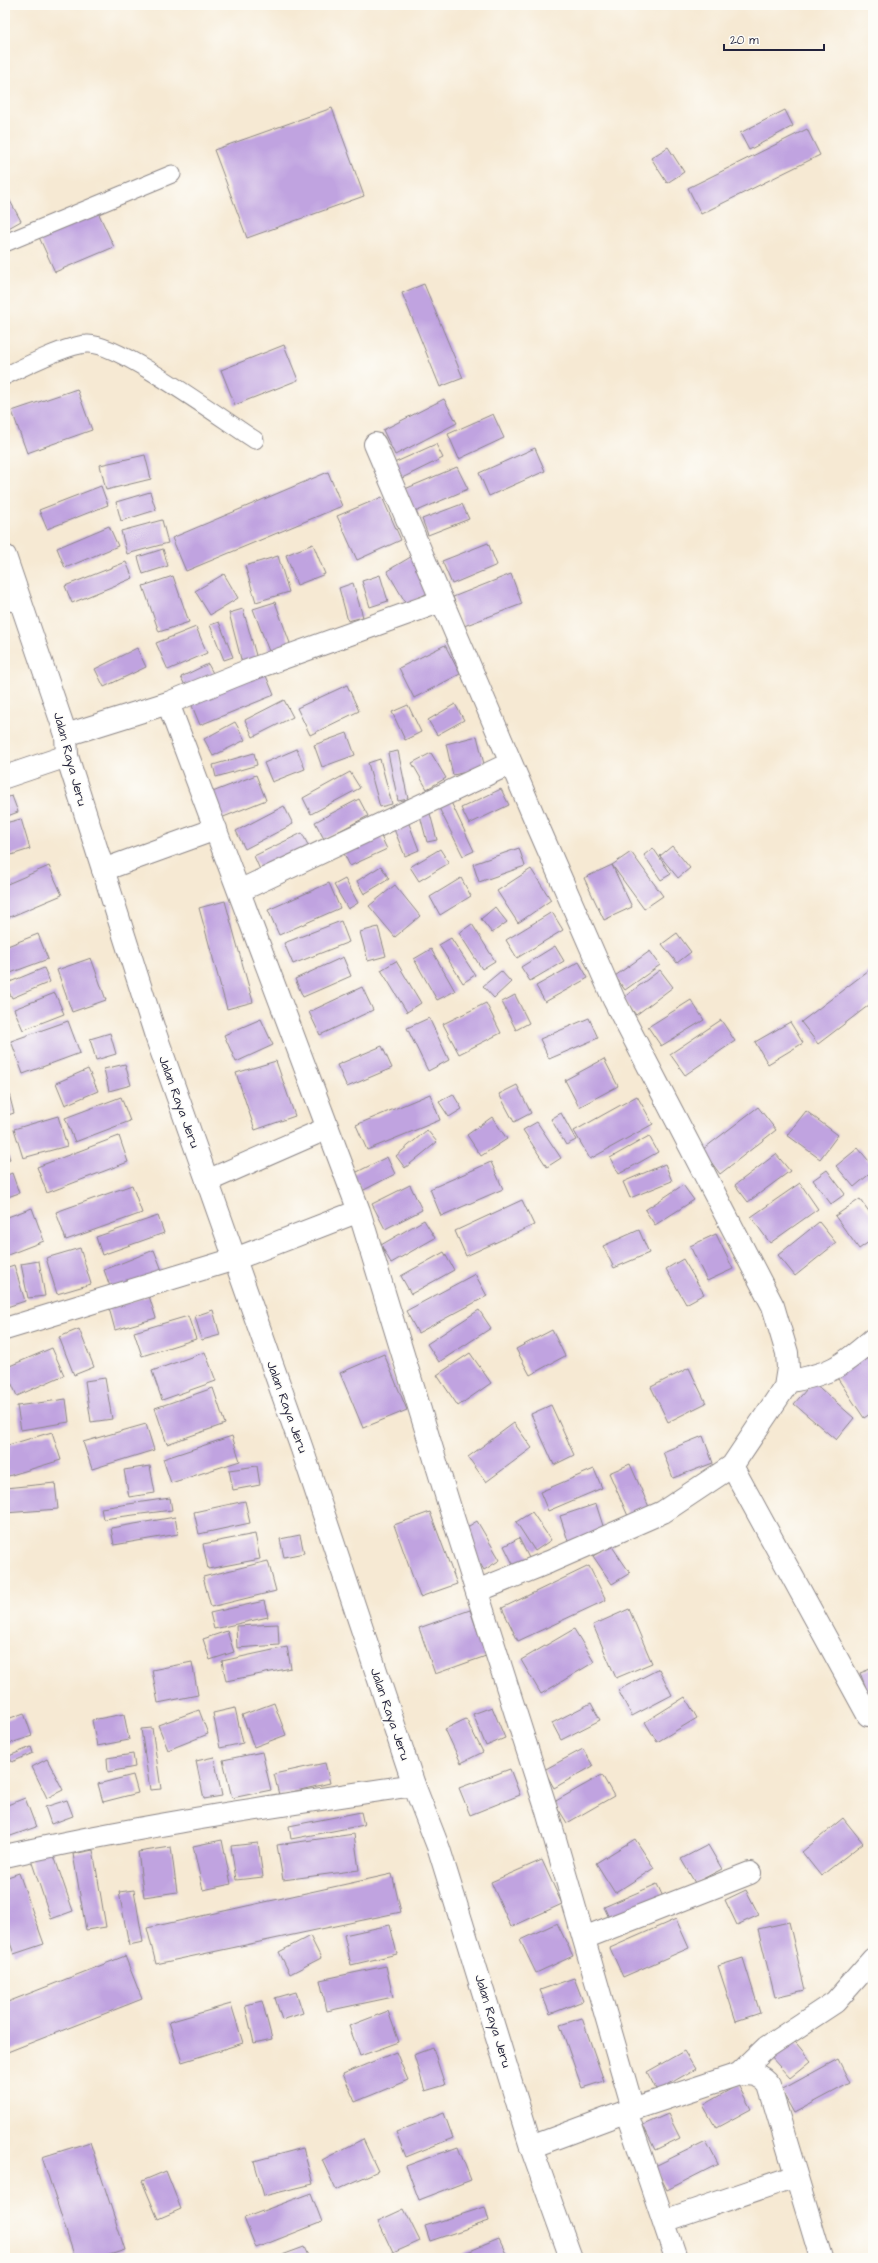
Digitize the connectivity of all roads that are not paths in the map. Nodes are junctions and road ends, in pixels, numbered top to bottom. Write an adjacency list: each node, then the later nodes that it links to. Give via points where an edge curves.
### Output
1 (172, 174): 2 (lane)
2 (5, 243)
3 (5, 376): 4 (lane, via 83,344 99,346 153,372)
4 (255, 440)
5 (375, 444): 8 (street)
6 (5, 556): 7 (street, Jalan Raya Jeru)
7 (11, 599): 10 (street, Jalan Raya Jeru)
8 (442, 601): 9 (street, via 247,671); 11 (street)
9 (168, 703): 10 (street); 13 (street)
10 (66, 746): 12 (street); 14 (street, Jalan Raya Jeru)
11 (511, 763): 15 (street); 22 (street, via 614,1000 773,1306 787,1353)
12 (5, 777)
13 (216, 829): 14 (street); 15 (street)
14 (103, 870): 17 (street, Jalan Raya Jeru, via 155,1033)
15 (239, 890): 16 (street)
16 (328, 1128): 17 (street); 18 (street)
17 (207, 1181): 19 (street, Jalan Raya Jeru)
18 (359, 1211): 19 (street); 24 (street)
19 (235, 1259): 20 (street); 26 (street, Jalan Raya Jeru, via 302,1449)
20 (5, 1329)
21 (873, 1339): 22 (street, via 831,1371)
22 (786, 1382): 23 (street, via 783,1392)
23 (732, 1466): 24 (street, via 663,1512 549,1562); 25 (street)
24 (477, 1590): 29 (street)
25 (868, 1715)
26 (414, 1785): 27 (street, via 215,1815 74,1840); 33 (street, Jalan Raya Jeru, via 439,1849)
27 (5, 1856)
28 (750, 1873): 29 (street)
29 (584, 1938): 32 (street)
30 (873, 1959): 31 (street, via 835,2002 767,2047)
31 (739, 2074): 32 (street); 34 (street, via 755,2074 764,2078 769,2085)
32 (629, 2110): 33 (street); 35 (street)
33 (531, 2146): 36 (street, Jalan Raya Jeru)
34 (796, 2176): 35 (street); 38 (street)
35 (664, 2220): 37 (street)
36 (571, 2258)
37 (676, 2258)
38 (821, 2258)

